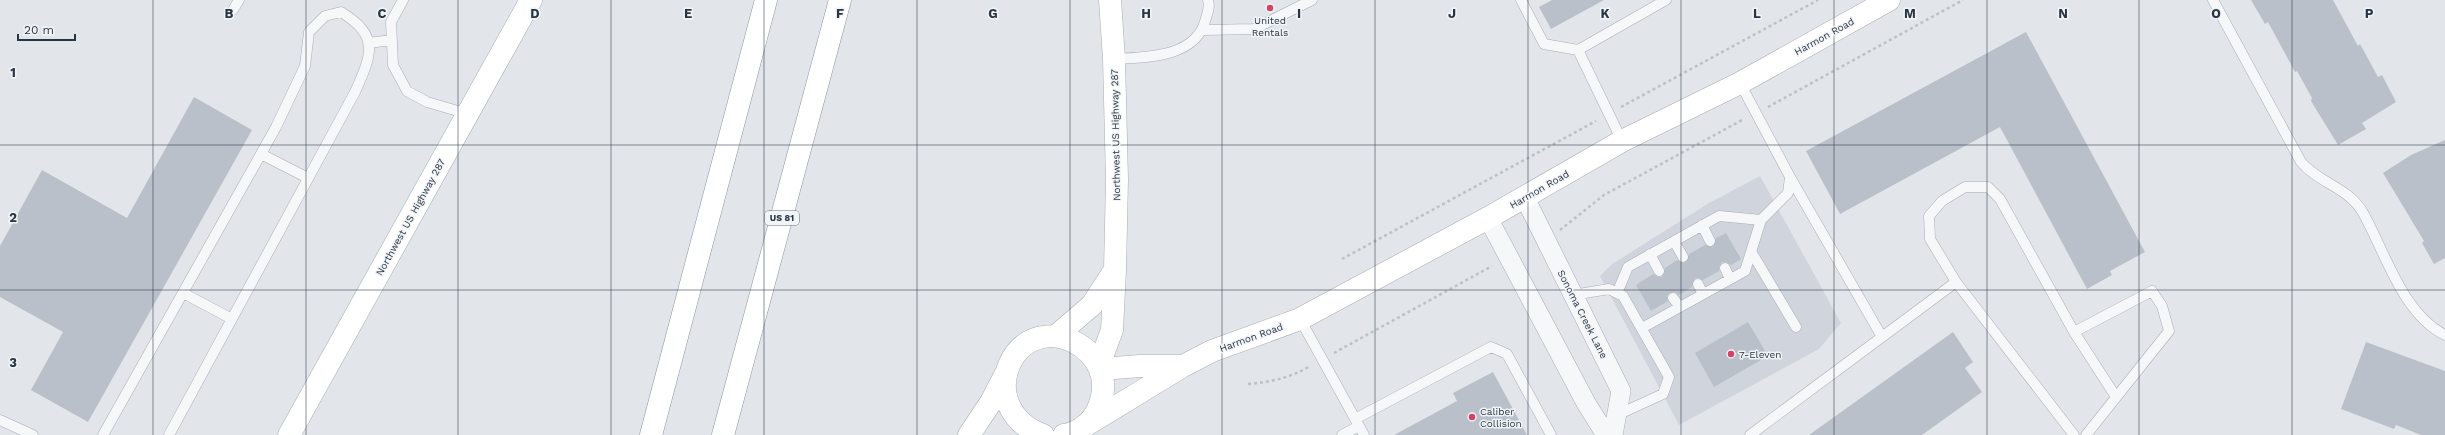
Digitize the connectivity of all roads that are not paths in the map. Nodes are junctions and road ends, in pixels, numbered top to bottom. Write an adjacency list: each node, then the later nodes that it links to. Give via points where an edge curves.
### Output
1 (238, 0): 13 (lane)
2 (403, 0): 15 (lane, via 391,22)
3 (531, 0): 20 (main road, Northwest US Highway 287)
4 (766, 0): 67 (main road)
5 (840, 0): 68 (main road, US 81)
6 (1110, 0): 18 (main road, Northwest US Highway 287)
7 (1208, 0): 14 (lane, via 1210,5)
8 (1312, 0): 14 (lane, via 1254,29)
9 (1521, 0): 17 (lane, via 1544,44)
10 (1666, 0): 17 (lane)
11 (1888, 0): 19 (main road, Harmon Road)
12 (2213, 0): 51 (lane, via 2301,162 2312,174 2349,196 2361,211 2375,241 2419,316 2433,329)
13 (233, 10)
14 (1204, 30): 18 (lane, via 1183,48 1157,57)
15 (392, 40): 16 (lane); 20 (lane, via 393,65 407,91 427,102)
16 (368, 43): 22 (lane, via 368,37 358,23 341,12 324,16 309,32 305,66); 24 (lane, via 368,63)
17 (1578, 50): 21 (lane)
18 (1114, 59): 35 (main road, Northwest US Highway 287, via 1117,180)
19 (1740, 83): 21 (main road, Harmon Road); 23 (lane)
20 (468, 114): 66 (main road, Northwest US Highway 287)
21 (1622, 141): 25 (main road, Harmon Road)
22 (260, 154): 24 (lane); 40 (lane)
23 (1790, 177): 27 (lane, via 1788,193); 53 (lane)
24 (308, 178): 46 (lane)
25 (1525, 198): 26 (main road, Harmon Road); 43 (street, Sonoma Creek Lane)
26 (1488, 218): 47 (main road, Harmon Road); 72 (street, via 1586,403)
27 (1761, 220): 28 (lane, via 1719,216); 31 (lane)
28 (1702, 225): 29 (lane); 30 (lane)
29 (1674, 241): 32 (lane); 33 (lane)
30 (1710, 241)
31 (1752, 253): 37 (lane, via 1745,271); 48 (lane)
32 (1650, 254): 36 (lane); 41 (lane, via 1628,267)
33 (1683, 257)
34 (1725, 268): 37 (lane)
35 (1115, 270): 52 (main road, via 1092,305); 56 (main road, Northwest US Highway 287, via 1112,330)
36 (1659, 271)
37 (1730, 279): 42 (lane)
38 (1956, 282): 50 (lane, via 1930,239 1929,216 1942,201 1965,187 1988,187 2000,199); 53 (lane); 75 (lane)
39 (1698, 284): 42 (lane)
40 (183, 293): 46 (lane); 64 (lane)
41 (1617, 293): 43 (lane, via 1609,289); 49 (lane, via 1623,296)
42 (1703, 294): 45 (lane)
43 (1573, 295): 58 (street, Sonoma Creek Lane, via 1621,391)
44 (1673, 298): 45 (lane)
45 (1680, 307): 49 (lane)
46 (232, 319): 65 (lane)
47 (1300, 319): 55 (main road, Harmon Road, via 1212,351); 60 (lane)
48 (1796, 327)
49 (1642, 328): 58 (lane, via 1669,377 1663,394)
50 (2074, 332): 57 (lane); 57 (lane, via 2152,291 2162,306 2168,331)
51 (2445, 335)
52 (1056, 336): 54 (main road, via 1038,339 1022,348); 56 (main road, via 1073,340 1088,350)
53 (1882, 336): 74 (lane)
54 (1011, 361): 62 (main road, via 1004,387 1006,400 1012,413); 69 (main road, via 991,402)
55 (1182, 366): 56 (main road, Harmon Road); 61 (main road, Harmon Road)
56 (1100, 367): 61 (main road, via 1104,384 1102,401 1095,416)
57 (2116, 397): 76 (lane)
58 (1616, 415): 73 (street, Sonoma Creek Lane)
59 (0, 420): 63 (lane)
60 (1359, 427): 70 (lane); 71 (lane, via 1491,347 1507,354)
61 (1071, 433)
62 (1029, 434)
63 (33, 435)
64 (103, 435)
65 (169, 435)
66 (289, 435)
67 (651, 435)
68 (723, 435)
69 (969, 435)
70 (1342, 435)
71 (1551, 435)
72 (1606, 435)
73 (1613, 435)
74 (1750, 435)
75 (2074, 435)
76 (2086, 435)

